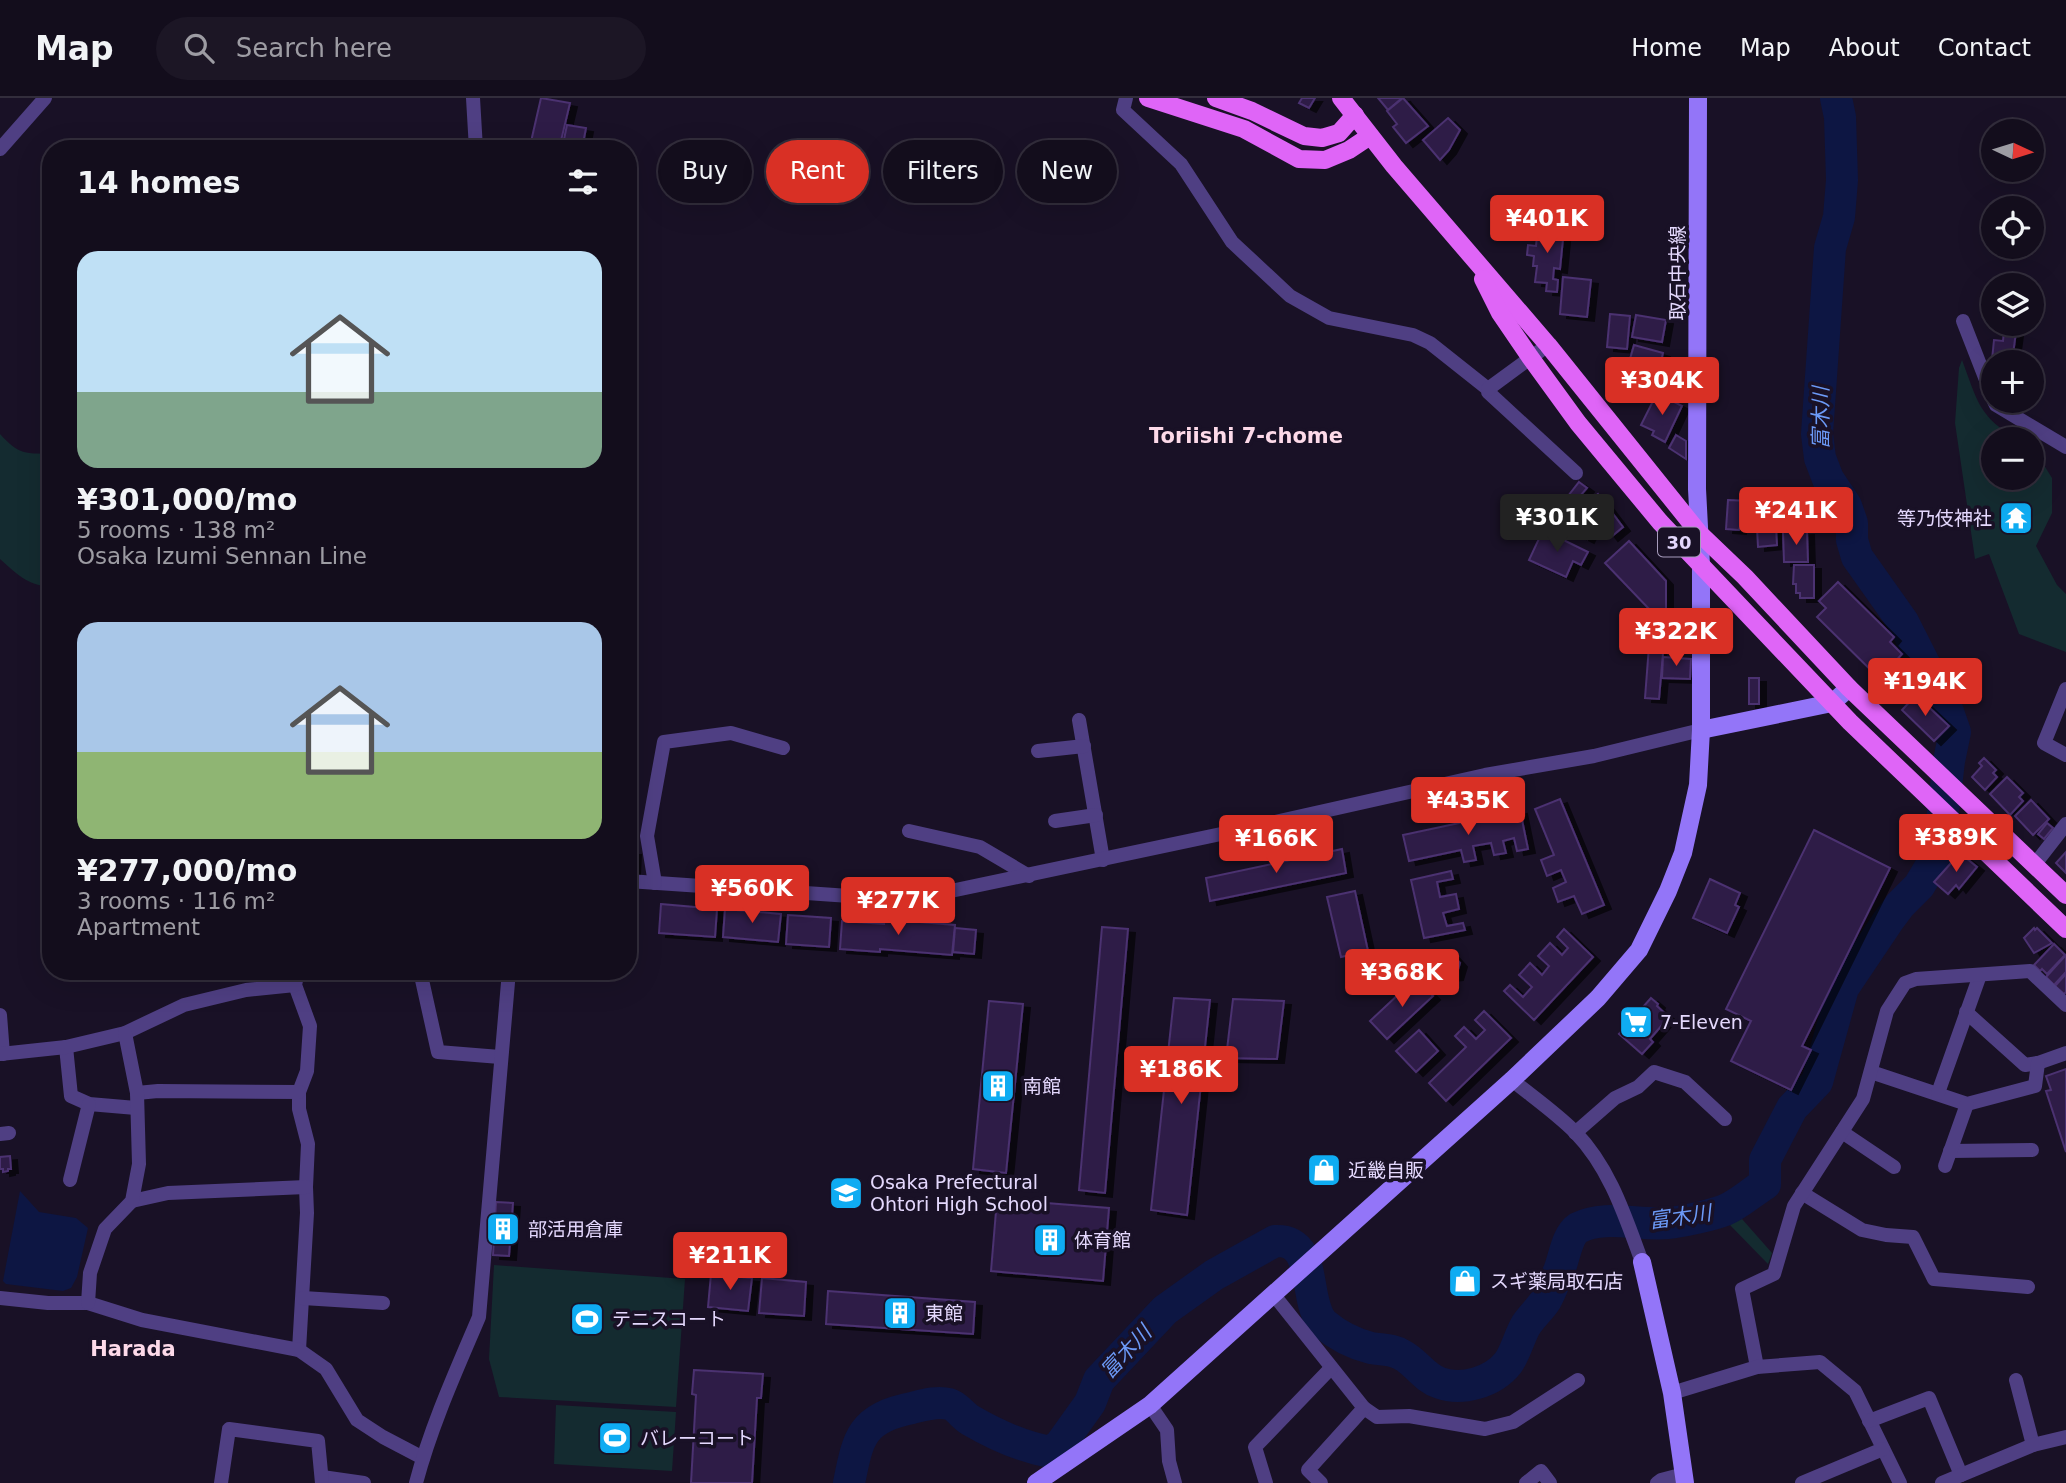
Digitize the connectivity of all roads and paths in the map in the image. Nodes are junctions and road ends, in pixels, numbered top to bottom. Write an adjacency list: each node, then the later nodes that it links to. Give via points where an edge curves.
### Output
1 (45, 98): 11 (street)
2 (472, 98): 10 (street)
3 (1126, 98): 17 (street, via 1123,110 1181,164 1233,242 1290,296 1329,318 1413,335)
4 (1148, 98): 9 (main road, via 1244,130 1299,159 1325,160)
5 (1216, 98): 8 (main road, via 1304,136 1322,138 1339,133)
6 (1341, 98): 8 (main road, 30)
7 (1698, 98): 21 (street, 取石中央線)
8 (1355, 115): 9 (main road, 30)
9 (1370, 136): 12 (main road, 30)
10 (475, 140)
11 (0, 149)
12 (1471, 254): 14 (main road, 30); 15 (main road, 30, via 1500,313)
13 (1963, 321): 16 (street)
14 (1548, 345): 15 (street); 21 (main road, 30)
15 (1530, 357): 17 (street); 22 (main road, 30, via 1578,423)
16 (1981, 366)
17 (1488, 389): 20 (street)
18 (2009, 413): 19 (street)
19 (2066, 447)
20 (1576, 473)
21 (1699, 533): 22 (street, 取石中央線); 23 (main road, 30)
22 (1701, 565): 25 (main road, 30); 27 (street, 取石中央線)
23 (1849, 688): 25 (street); 37 (main road, 30)
24 (2066, 689): 31 (street, via 2044,743)
25 (1832, 703): 27 (street); 42 (main road, 30)
26 (1079, 720): 28 (street)
27 (1701, 730): 36 (street); 58 (street, 取石中央線, via 1698,785 1683,853 1639,950 1598,998)
28 (1084, 746): 30 (street); 32 (street)
29 (783, 748): 40 (street, via 731,733 664,742 647,836)
30 (1038, 751)
31 (2066, 755)
32 (1096, 815): 33 (street); 36 (street)
33 (1055, 821)
34 (2066, 824): 37 (street)
35 (909, 831): 38 (street, via 980,847)
36 (1103, 860): 38 (street)
37 (2035, 864): 41 (main road, 30)
38 (1029, 876): 40 (street, via 908,901)
39 (637, 882): 40 (street)
40 (655, 883)
41 (2066, 895)
42 (2066, 929)
43 (1980, 975): 48 (street, via 2030,971); 49 (street); 57 (street, via 1905,983 1887,1011)
44 (288, 980): 51 (street, via 184,1005)
45 (297, 980): 59 (street, via 310,1026 307,1071)
46 (422, 980): 55 (street, via 438,1052)
47 (508, 980): 55 (street)
48 (2066, 1005)
49 (1966, 1012): 56 (street, via 2025,1065); 60 (street)
50 (0, 1015): 54 (street)
51 (125, 1032): 52 (street); 61 (street)
52 (66, 1047): 54 (street); 62 (street, via 71,1096)
53 (2066, 1053): 56 (street)
54 (1, 1054)
55 (500, 1057): 94 (street, via 479,1317)
56 (2038, 1063): 63 (street, via 2035,1086)
57 (1871, 1072): 60 (street); 65 (street, via 1863,1099)
58 (1512, 1080): 66 (street); 77 (street, 取石中央線)
59 (299, 1092): 61 (street, via 158,1091); 72 (street, via 308,1143)
60 (1938, 1093): 63 (street)
61 (137, 1101): 62 (street); 74 (street, via 139,1164)
62 (89, 1104): 71 (street)
63 (1967, 1104): 68 (street)
64 (1726, 1119): 66 (street, via 1685,1082 1654,1072)
65 (1842, 1132): 70 (street); 73 (street)
66 (1575, 1133): 75 (street, via 1611,1182)
67 (2032, 1150): 68 (street)
68 (1950, 1151): 69 (street)
69 (1945, 1166)
70 (1894, 1167)
71 (70, 1180)
72 (306, 1187): 74 (street, via 168,1193); 79 (street)
73 (1802, 1193): 76 (street, via 1862,1230 1913,1237 1934,1279); 83 (street, via 1774,1274 1742,1289)
74 (132, 1201): 80 (street, via 105,1229 90,1273)
75 (1642, 1262): 87 (street)
76 (2028, 1287)
77 (1274, 1295): 84 (street); 88 (street, 取石中央線)
78 (0, 1297): 80 (street)
79 (303, 1298): 81 (street); 82 (street)
80 (88, 1303): 82 (street, via 142,1320)
81 (383, 1303)
82 (299, 1350): 94 (street, via 326,1369 357,1420)
83 (1757, 1367): 87 (street); 90 (street, via 1820,1362 1855,1391)
84 (1331, 1368): 89 (street); 103 (street, via 1255,1447)
85 (1578, 1380): 89 (street, via 1513,1423 1485,1429 1409,1416 1377,1417)
86 (2016, 1380): 92 (street)
87 (1672, 1392): 96 (street)
88 (1150, 1405): 101 (street, 取石中央線); 102 (street, via 1167,1430)
89 (1364, 1408): 104 (street, via 1308,1470)
90 (1869, 1421): 93 (street); 95 (street, via 1929,1398)
91 (2066, 1437): 92 (street)
92 (2033, 1445): 95 (street)
93 (1883, 1449): 108 (street); 109 (street)
94 (423, 1458): 100 (street)
95 (1961, 1475): 110 (street)
96 (1684, 1478): 107 (street)
97 (322, 1480): 98 (street, via 318,1441 229,1429); 99 (street)
98 (221, 1483)
99 (364, 1483)
100 (416, 1483)
101 (1036, 1483)
102 (1175, 1483)
103 (1266, 1483)
104 (1321, 1483)
105 (1526, 1483): 106 (street, via 1541,1471)
106 (1550, 1483)
107 (1657, 1483)
108 (1802, 1483)
109 (1900, 1483)
110 (1942, 1483)

